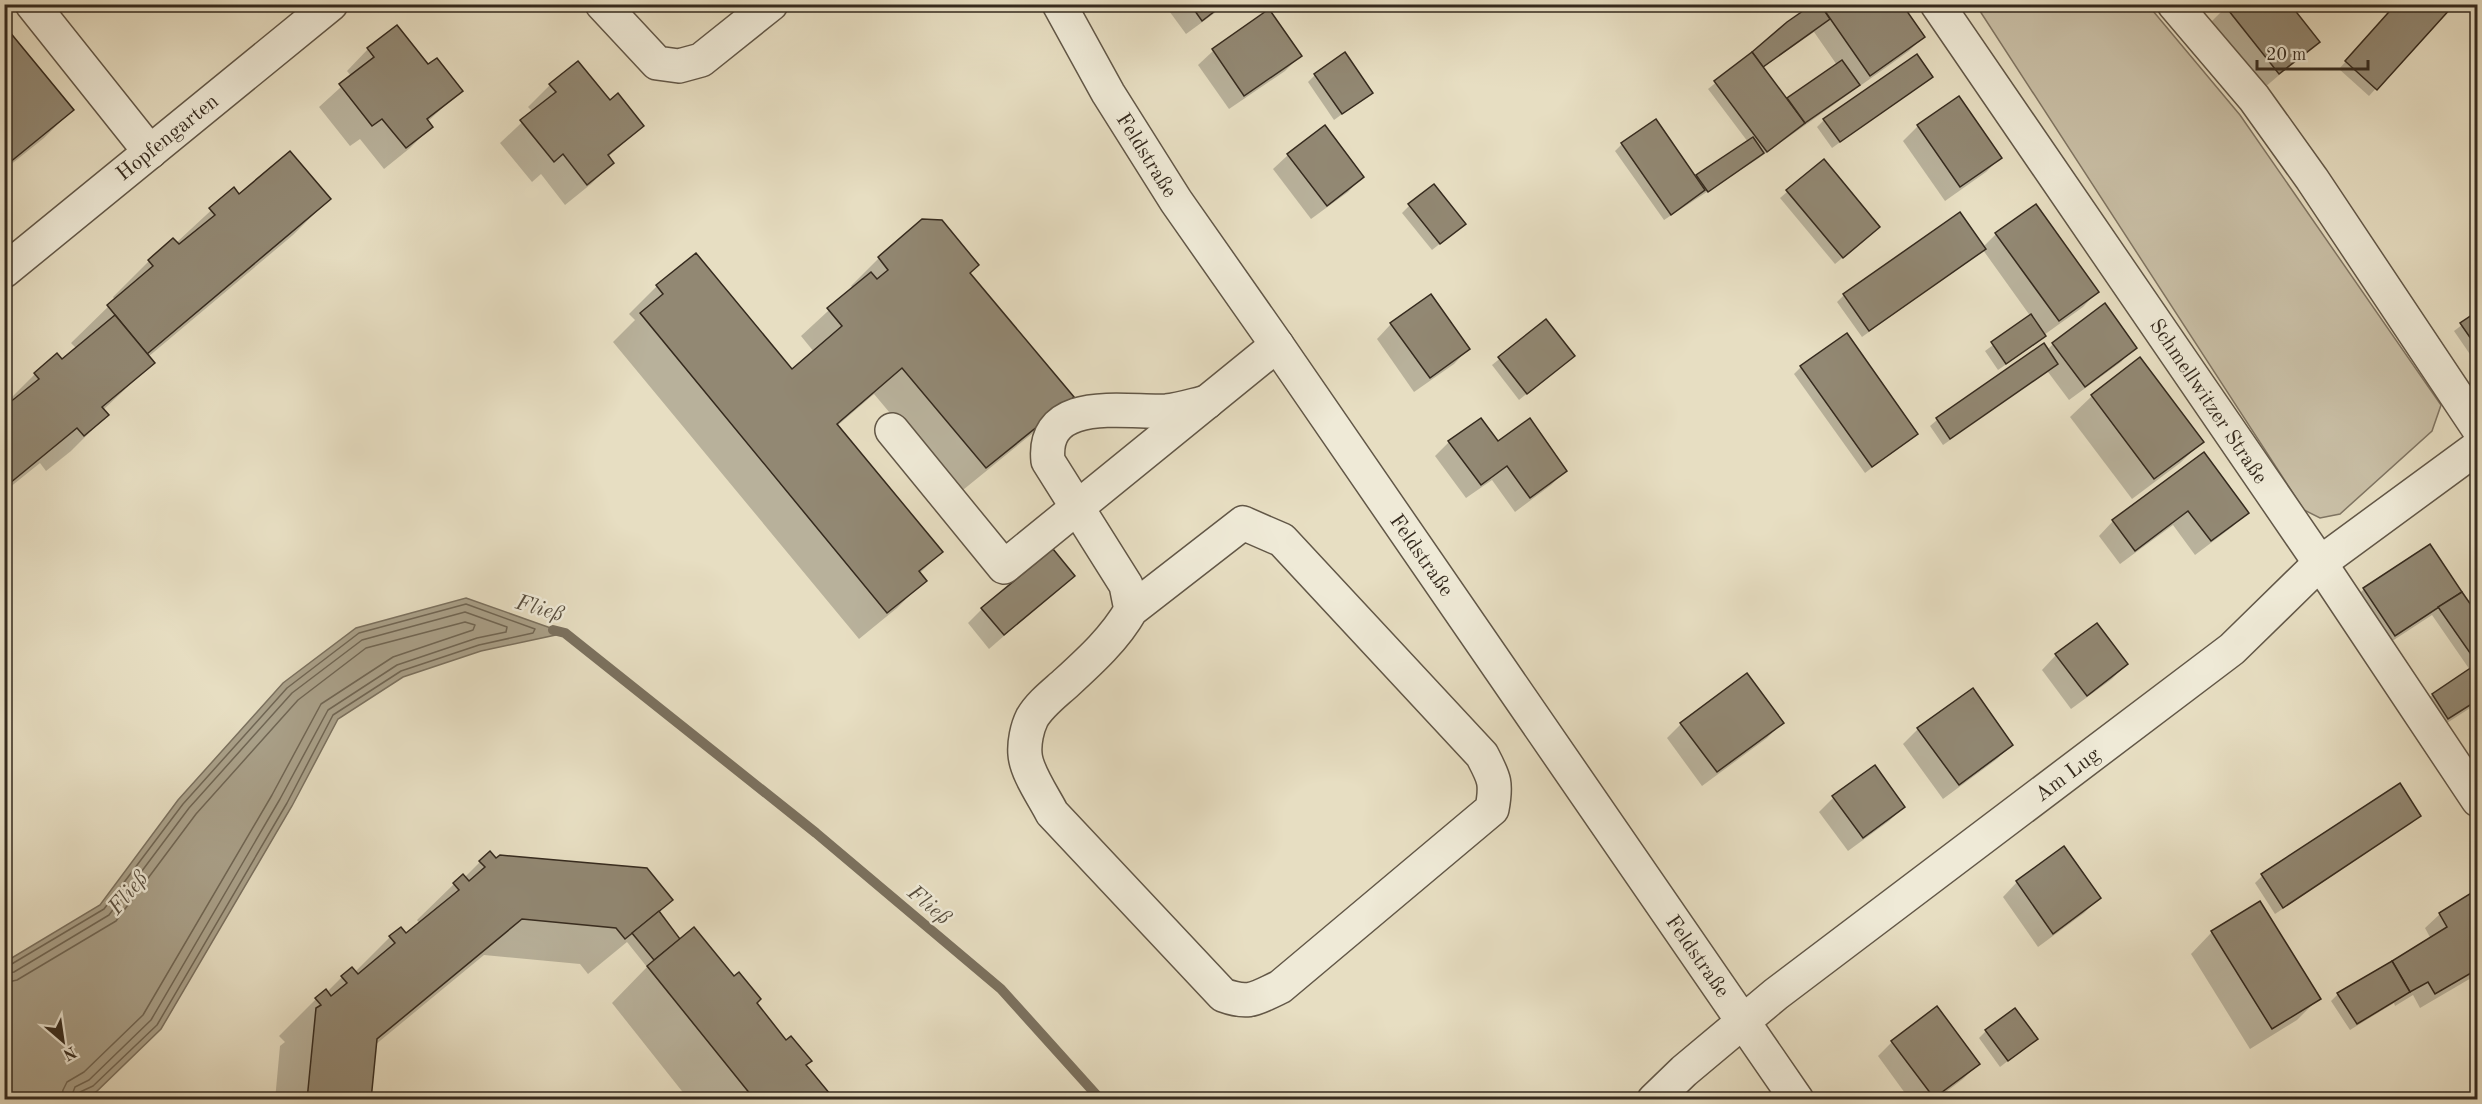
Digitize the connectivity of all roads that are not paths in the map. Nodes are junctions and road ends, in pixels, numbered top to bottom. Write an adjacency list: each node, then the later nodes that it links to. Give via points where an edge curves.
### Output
1 (32, 4): 8 (street)
2 (331, 4): 8 (street, Hopfengarten)
3 (602, 4): 4 (street, via 657,63 679,66 700,60)
4 (771, 4)
5 (1059, 4): 10 (street, Feldstraße, via 1108,93 1176,201)
6 (1937, 4): 16 (street, Schmellwitzer Straße)
7 (2174, 4): 12 (street, via 2254,98)
8 (150, 152): 9 (street, Hopfengarten)
9 (4, 271)
10 (1277, 345): 11 (street); 19 (street, Feldstraße)
11 (1207, 402): 15 (street); 15 (street, via 1169,411 1098,409 1077,414 1057,428 1047,444 1048,461)
12 (2478, 428)
13 (892, 430): 15 (street, via 1004,567)
14 (2478, 447): 16 (street, Am Lug)
15 (1078, 506): 17 (street, via 1126,585)
16 (2320, 563): 18 (street, Schmellwitzer Straße); 19 (street, Am Lug, via 2232,649)
17 (1131, 610): 17 (street, via 1122,626 1089,662 1041,705 1031,719 1024,756 1052,813 1223,995 1241,1002 1280,987 1492,809 1496,788 1482,755 1282,540 1243,523)
18 (2478, 800)
19 (1743, 1022): 20 (street, Am Lug); 21 (street, Feldstraße)
20 (1654, 1100)
21 (1797, 1100)

